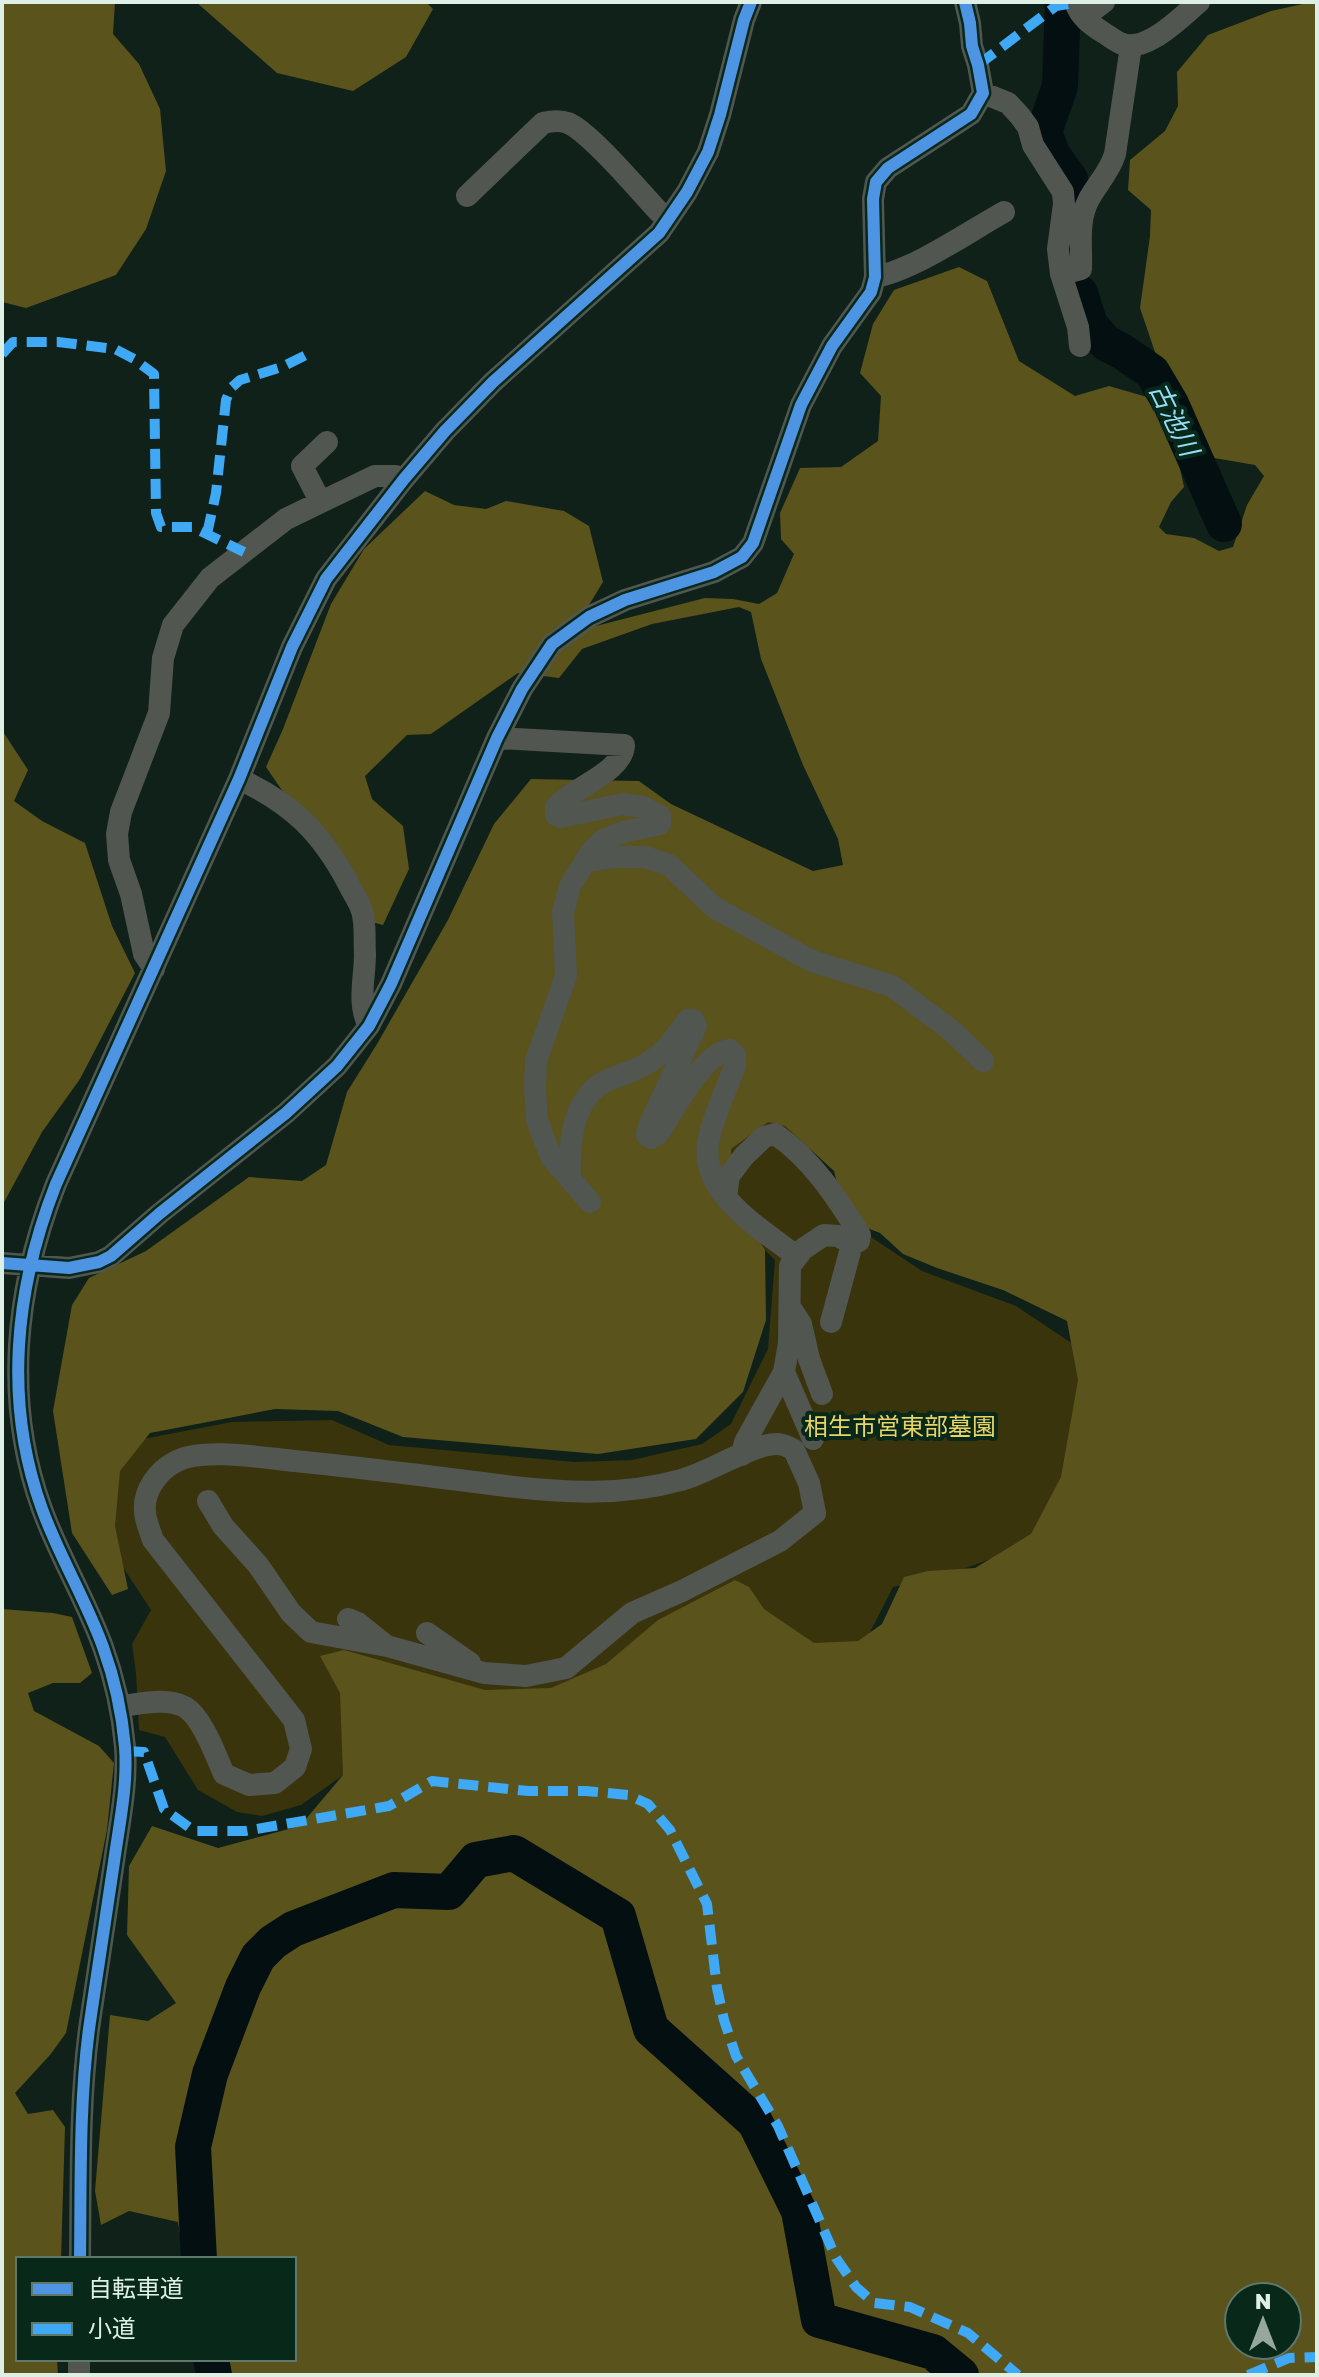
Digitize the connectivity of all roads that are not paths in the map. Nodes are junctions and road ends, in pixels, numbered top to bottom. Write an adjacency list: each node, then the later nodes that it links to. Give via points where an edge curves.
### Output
1 (751, 2): 10 (street, via 708,152)
2 (1104, 2): 5 (street)
3 (1199, 2): 6 (street, via 1148,42)
4 (971, 4): 7 (street, via 972,46)
5 (1079, 10): 6 (street, via 1121,44)
6 (1131, 46): 11 (street, via 1115,154 1087,203 1079,239 1081,269)
7 (983, 93): 11 (street, via 1008,103 1020,116 1060,184); 12 (street, via 971,114 888,168 876,182)
8 (467, 196): 10 (street, via 543,123 554,121 586,136)
9 (1004, 212): 12 (street, via 924,258)
10 (669, 218): 15 (street, via 617,273 493,382)
11 (1061, 274): 13 (street)
12 (875, 277): 17 (street, via 871,292 832,346 801,405 753,543 742,557 714,572 625,600 589,617 552,644)
13 (1080, 346)
14 (327, 442): 16 (street, via 302,466)
15 (404, 479): 16 (street, via 375,476); 18 (street, via 326,579 292,647)
16 (320, 501): 20 (street, via 286,519 210,578 173,625 163,658 159,713 117,834 144,954)
17 (497, 738): 19 (street, via 624,745 615,766 567,796 556,807 556,815 623,804 660,816 660,824 603,840); 21 (street)
18 (239, 779): 20 (street); 21 (street, via 298,815 332,854 363,913 363,1005)
19 (585, 861): 22 (street, via 645,857 669,865 715,908 784,946 812,961 892,986); 23 (street, via 563,912 566,976 536,1061 537,1120 551,1157)
20 (154, 969): 29 (street, via 56,1184)
21 (369, 1026): 29 (street, via 337,1066 286,1113 111,1256 69,1268)
22 (983, 1061)
23 (570, 1178): 24 (street, via 574,1127 590,1091 658,1057 693,1020 696,1026 647,1135 658,1134 708,1062 730,1050 735,1066 708,1141 711,1173); 25 (street)
24 (726, 1197): 26 (street, via 729,1176 744,1156 775,1134 791,1144 833,1193 860,1235); 27 (street)
25 (590, 1202)
26 (851, 1245): 27 (street, via 824,1235); 31 (street)
27 (797, 1257): 30 (street, via 790,1266)
28 (2, 1263): 29 (street)
29 (31, 1265): 41 (street, via 18,1349 27,1460 42,1509 102,1645)
30 (790, 1306): 32 (street); 33 (street, via 801,1324)
31 (831, 1322)
32 (784, 1372): 34 (street); 35 (street)
33 (822, 1394)
34 (813, 1439)
35 (742, 1455): 40 (street, via 781,1444 794,1450 815,1513 780,1541 632,1613 566,1668 526,1676); 41 (street, via 685,1480 604,1492 540,1490 247,1449 176,1461 156,1476 147,1493 144,1510 153,1540 294,1720 301,1749 295,1767 275,1783 249,1785 224,1774 204,1730 185,1707 157,1701)
36 (208, 1501): 39 (street, via 311,1632)
37 (348, 1619): 39 (street)
38 (427, 1633): 40 (street)
39 (387, 1646): 40 (street)
40 (484, 1673)
41 (121, 1706): 42 (street, via 124,1786 88,2033)
42 (80, 2257)

